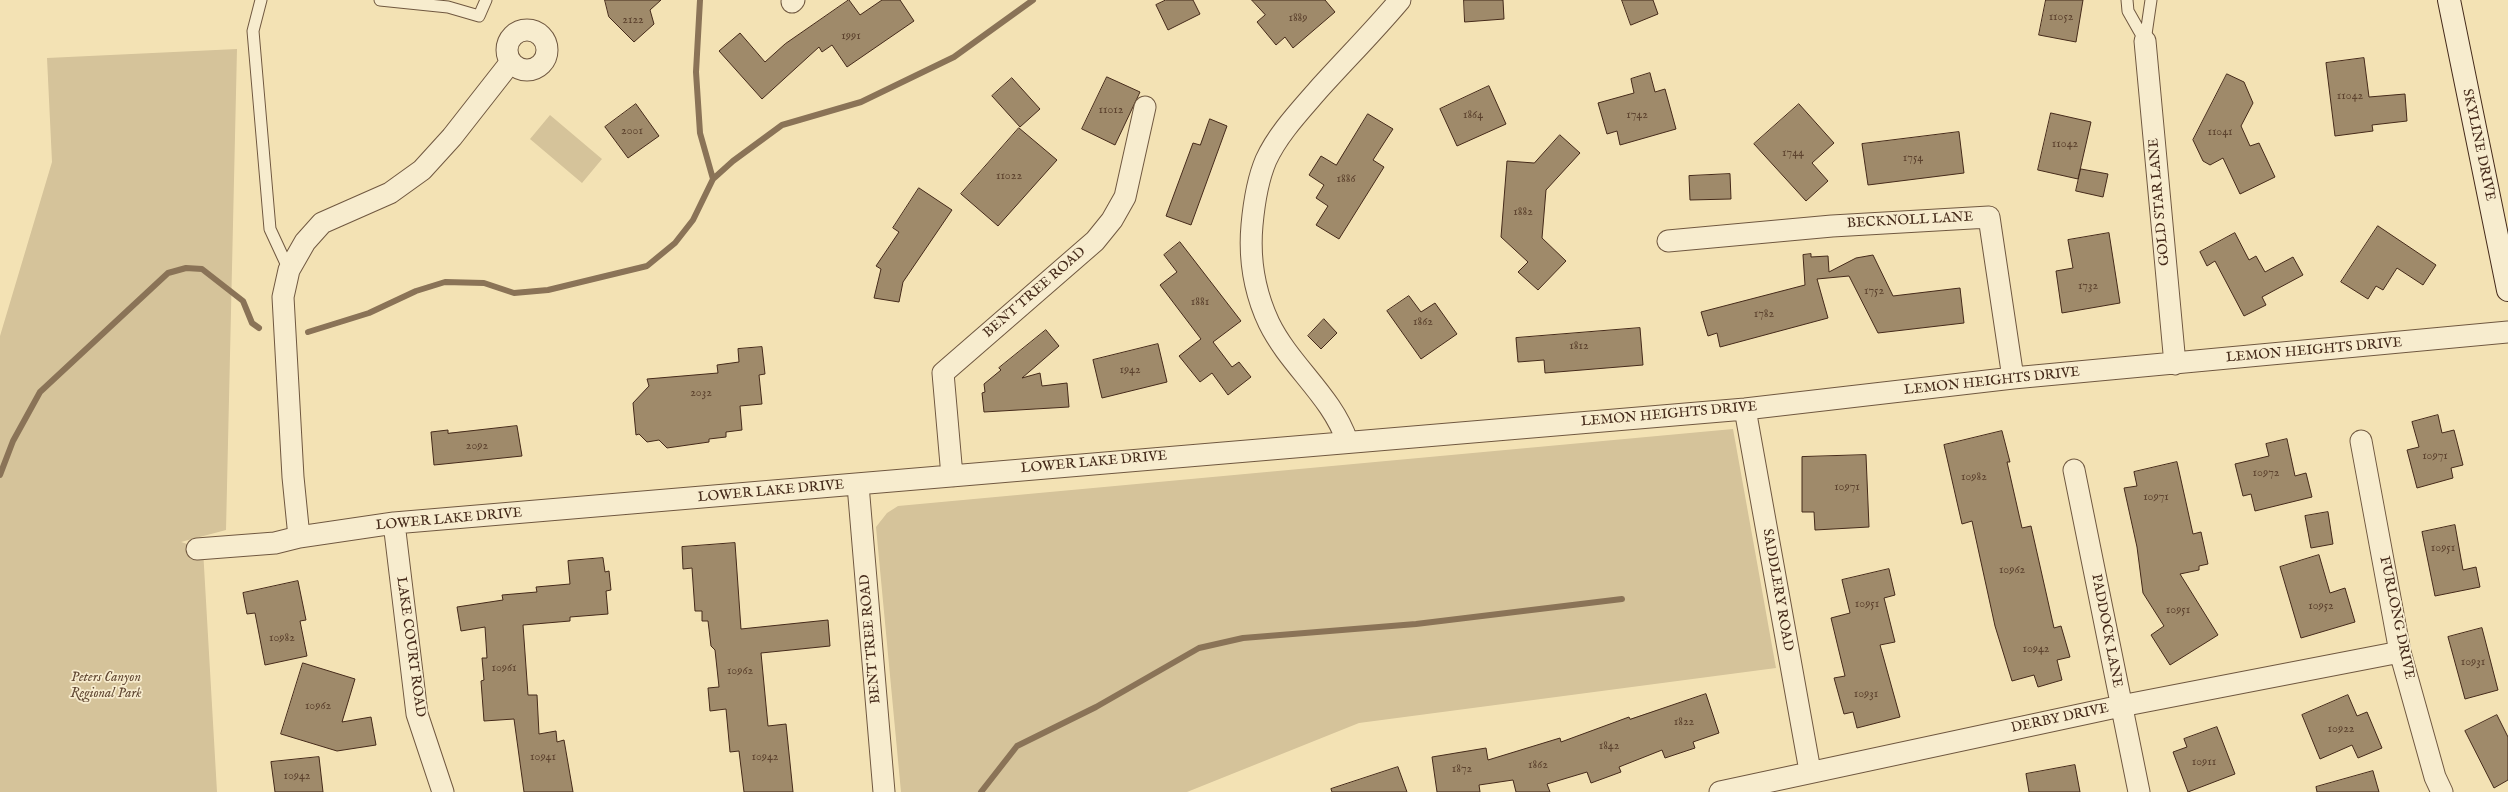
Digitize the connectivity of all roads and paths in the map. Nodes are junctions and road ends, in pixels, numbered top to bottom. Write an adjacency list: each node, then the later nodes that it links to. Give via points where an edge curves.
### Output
1 (261, 0): 12 (lane, via 253,31 270,229)
2 (380, 0): 3 (lane, via 448,7 479,16)
3 (486, 0)
4 (1400, 0): 18 (street, via 1294,117 1278,139 1266,160 1258,183 1254,208 1251,238 1258,295 1267,316 1299,370 1336,415)
5 (2127, 0): 8 (lane, via 2128,11)
6 (2151, 0): 8 (lane)
7 (2449, 0): 13 (street, SKYLINE DRIVE)
8 (2144, 41): 15 (street, GOLD STAR LANE)
9 (510, 63): 12 (street, via 452,137 422,170 390,193 322,223 306,242)
10 (1145, 107): 21 (street, BENT TREE ROAD, via 1125,197 1112,220 1095,240 943,373)
11 (1668, 241): 16 (street, BECKNOLL LANE, via 1832,226 1989,217)
12 (289, 270): 24 (street, via 283,297)
13 (2508, 290)
14 (2508, 332): 15 (street, LEMON HEIGHTS DRIVE)
15 (2175, 364): 16 (street, LEMON HEIGHTS DRIVE)
16 (2014, 378): 17 (street, LEMON HEIGHTS DRIVE)
17 (1745, 409): 18 (street, LEMON HEIGHTS DRIVE); 28 (street, SADDLERY ROAD)
18 (1347, 441): 21 (street, LOWER LAKE DRIVE)
19 (2361, 441): 26 (street, FURLONG DRIVE)
20 (2074, 470): 27 (street, PADDOCK LANE)
21 (952, 476): 22 (street, LOWER LAKE DRIVE)
22 (858, 485): 23 (street, LOWER LAKE DRIVE); 30 (street, BENT TREE ROAD)
23 (394, 523): 24 (street, LOWER LAKE DRIVE); 29 (street, LAKE COURT ROAD, via 417,714)
24 (299, 537): 25 (street, LOWER LAKE DRIVE, via 276,543)
25 (197, 549)
26 (2400, 652): 27 (street, DERBY DRIVE); 33 (street, FURLONG DRIVE, via 2435,776)
27 (2121, 706): 28 (street, DERBY DRIVE); 32 (street, PADDOCK LANE)
28 (1810, 771): 31 (street, DERBY DRIVE)
29 (443, 792)
30 (884, 792)
31 (1720, 792)
32 (2139, 792)
33 (2442, 792)

